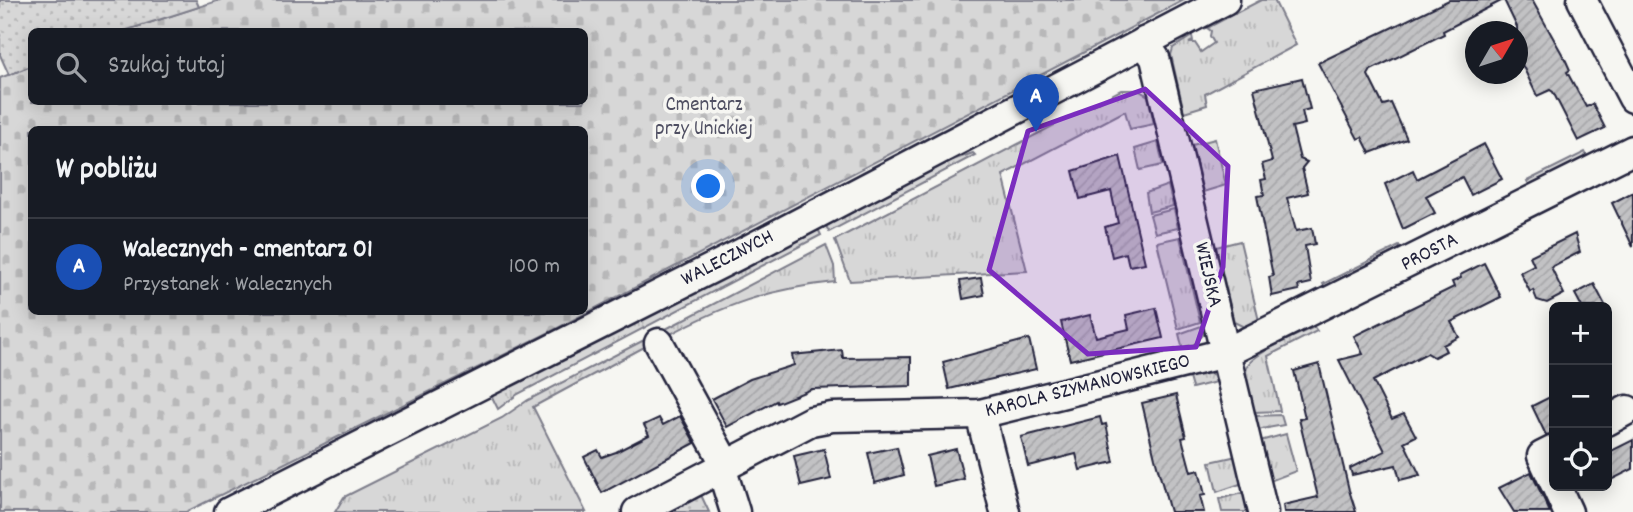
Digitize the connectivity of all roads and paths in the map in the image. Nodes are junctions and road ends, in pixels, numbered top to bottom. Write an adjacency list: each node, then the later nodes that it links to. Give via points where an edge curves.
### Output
1 (1225, 0): 3 (street, WALECZNYCH)
2 (1582, 0): 4 (street)
3 (1144, 42): 7 (street, WIEJSKA, via 1156,58); 13 (street, WALECZNYCH, via 742,253)
4 (1633, 98)
5 (1633, 150): 7 (street, PROSTA)
6 (659, 343): 10 (street)
7 (1225, 353): 8 (street, KAROLA SZYMANOWSKIEGO); 17 (street, WIEJSKA)
8 (980, 414): 10 (street, KAROLA SZYMANOWSKIEGO, via 832,417 811,421); 16 (street)
9 (1549, 452): 11 (street, via 1542,456)
10 (721, 462): 14 (street, KAROLA SZYMANOWSKIEGO); 15 (street)
11 (1549, 471)
12 (1558, 491): 18 (street)
13 (229, 512)
14 (637, 512)
15 (735, 512)
16 (1005, 512)
17 (1263, 512)
18 (1568, 512)

